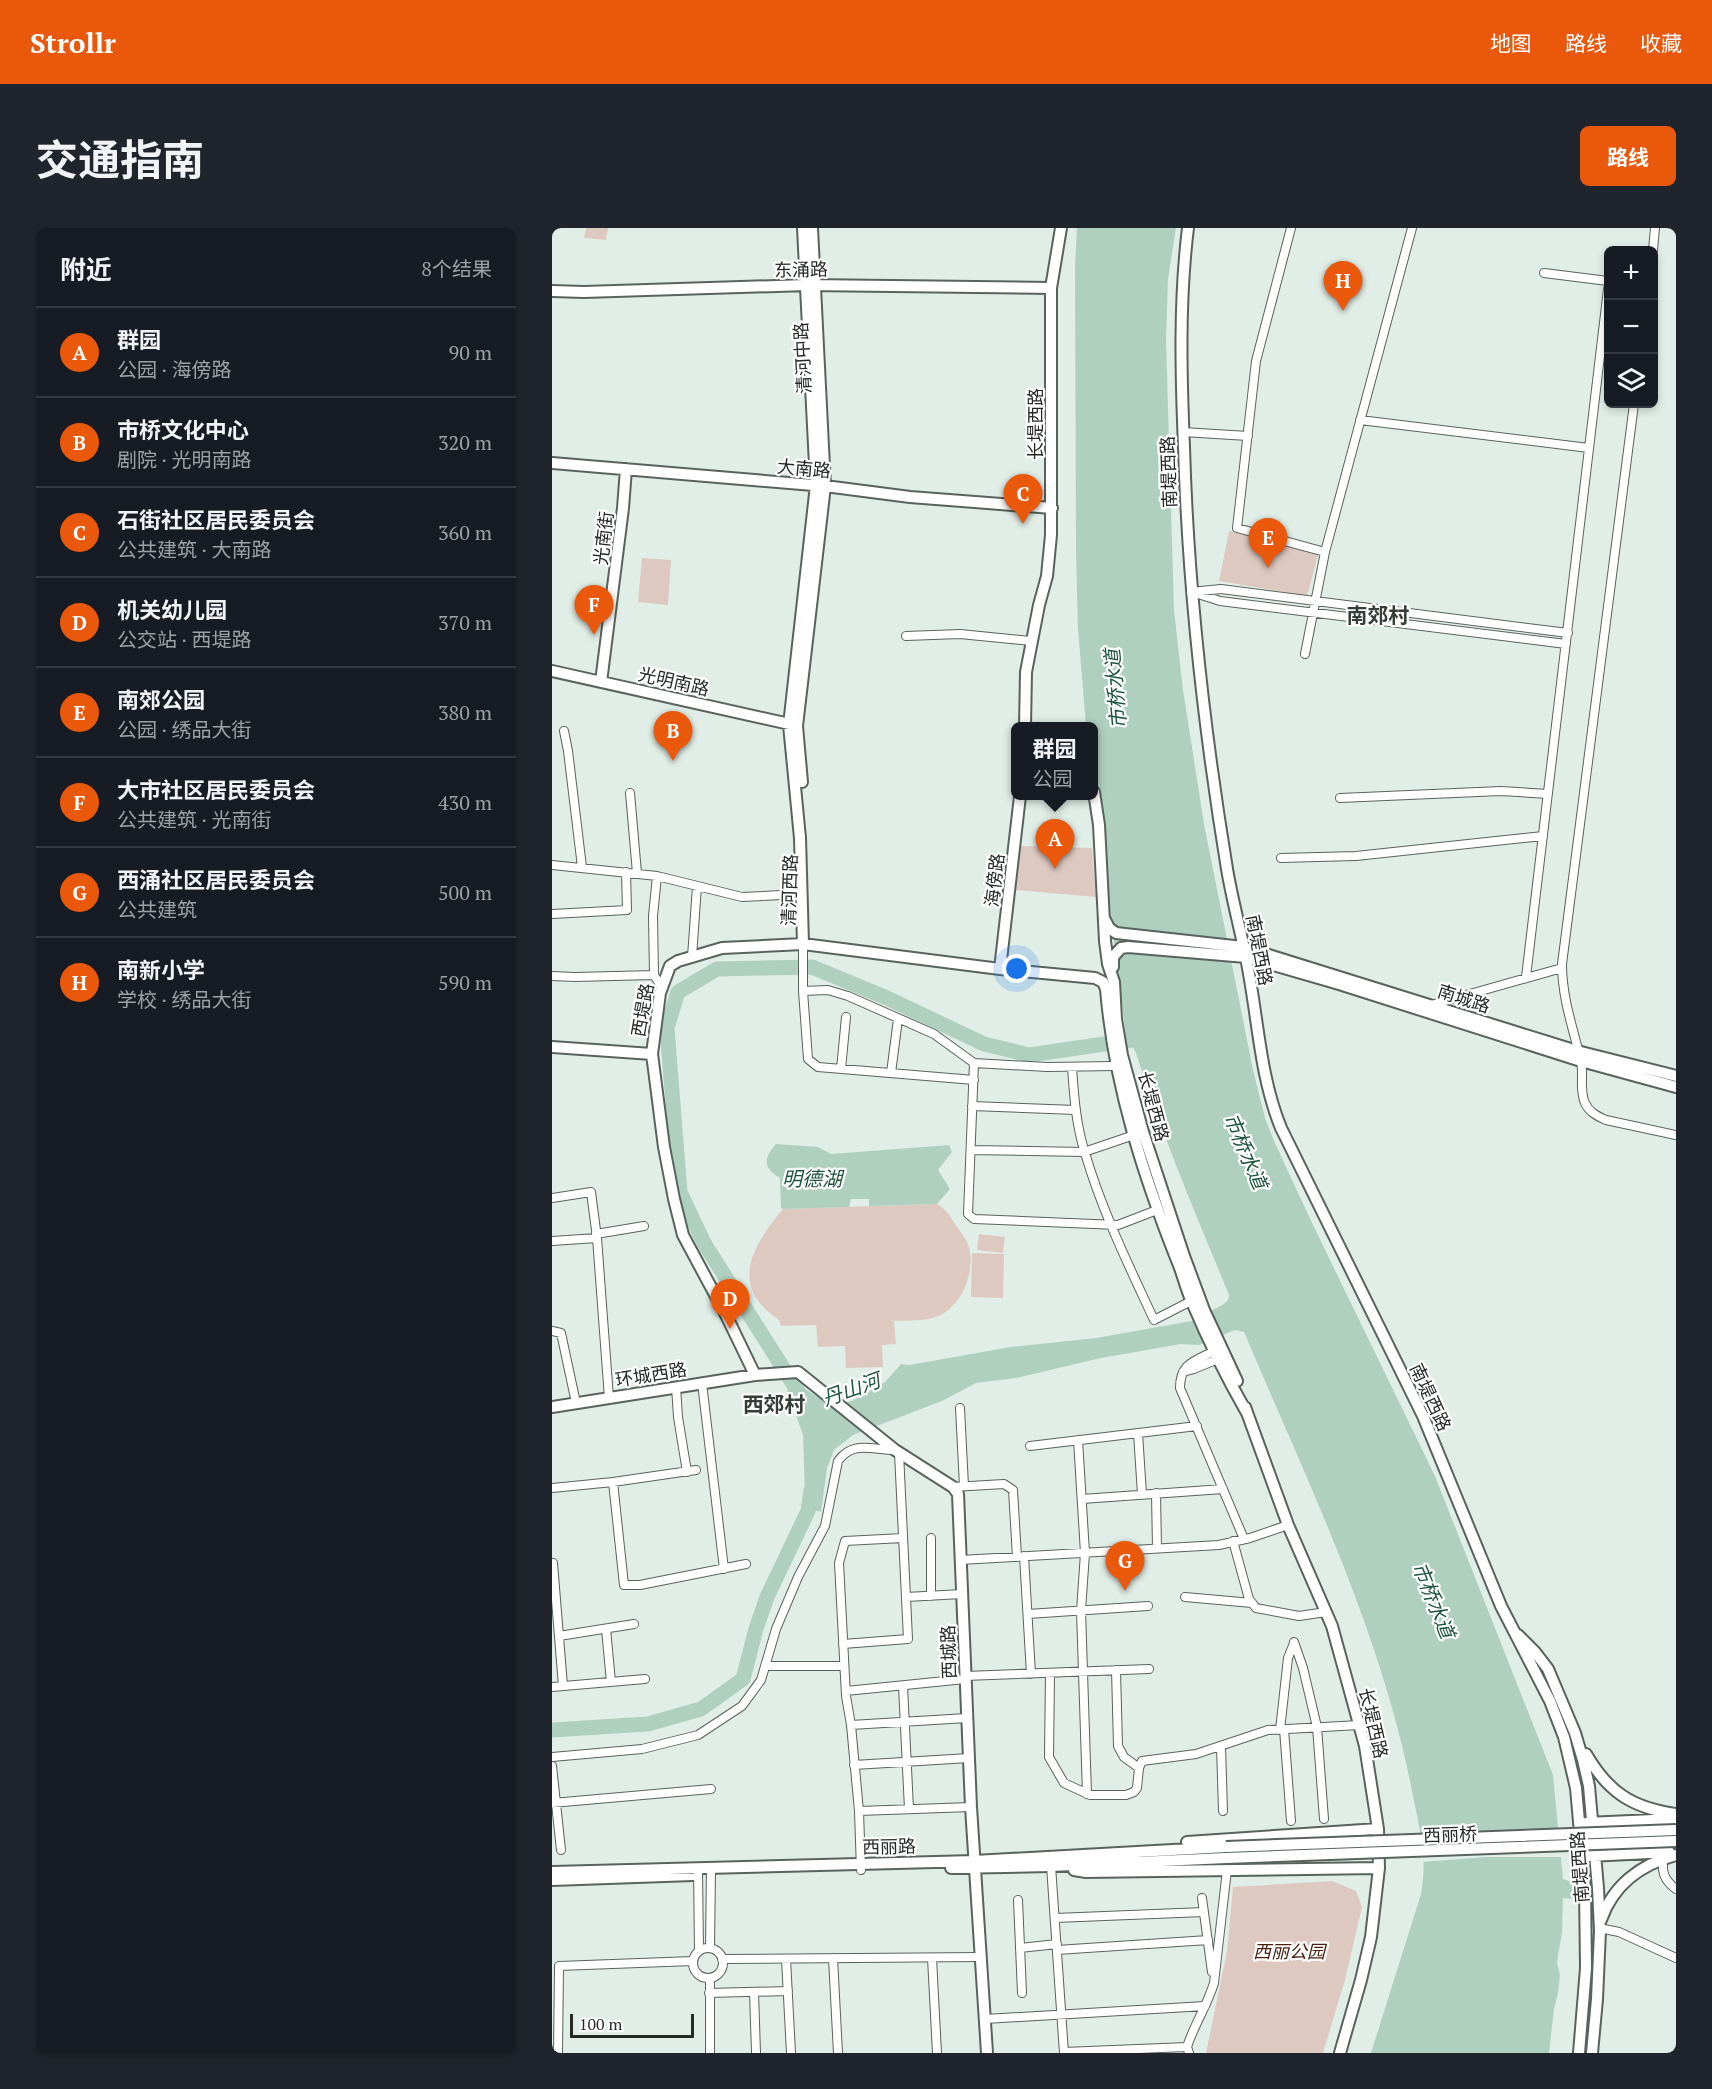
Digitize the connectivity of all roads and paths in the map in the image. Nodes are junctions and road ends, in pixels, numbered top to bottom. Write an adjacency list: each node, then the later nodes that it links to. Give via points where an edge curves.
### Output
1 (803, 228): 11 (street, 清河中路)
2 (812, 228): 11 (street, 清河中路)
3 (1061, 228): 12 (street, 长堤西路)
4 (1188, 228): 17 (street, 南堤西路, via 1182,300)
5 (1291, 228): 18 (street, via 1256,361)
6 (1412, 228): 16 (street)
7 (1655, 228): 8 (street)
8 (1653, 246)
9 (1544, 273): 10 (street)
10 (1604, 280)
11 (811, 285): 12 (street, 东涌路); 13 (street, 东涌路); 22 (street, 清河中路)
12 (1051, 288): 23 (street, 长堤西路)
13 (552, 291)
14 (1607, 300): 19 (street)
15 (1633, 408): 59 (street)
16 (1360, 420): 19 (street); 24 (street)
17 (1183, 432): 18 (street); 25 (street, 南堤西路)
18 (1248, 436): 24 (street, via 1237,528)
19 (1590, 448): 28 (street)
20 (552, 463): 21 (street, 大南路)
21 (626, 470): 22 (street, 大南路); 34 (street, 光南街)
22 (821, 485): 23 (street, 大南路, via 910,497); 36 (street, 清河西路)
23 (1052, 508): 30 (street, 长堤西路, via 1047,576)
24 (1325, 552): 26 (street)
25 (1191, 592): 26 (street, via 1221,589); 27 (street, via 1220,601); 54 (street, 南堤西路, via 1217,803)
26 (1315, 601): 27 (street); 28 (street)
27 (1313, 613): 31 (street); 32 (street)
28 (1568, 633): 31 (street)
29 (906, 636): 30 (street, via 960,634)
30 (1031, 641): 35 (street, 长堤西路)
31 (1566, 644): 39 (street)
32 (1305, 654)
33 (552, 671): 34 (street, 光明南路)
34 (601, 682): 36 (street, 光明南路)
35 (1025, 722)
36 (793, 725): 51 (street, 清河西路); 55 (street, 清河西路, via 806,840)
37 (564, 731): 46 (street)
38 (630, 793): 48 (street)
39 (1548, 794): 40 (street, via 1501,791); 43 (street)
40 (1340, 798)
41 (1019, 800): 60 (street, 海傍路)
42 (1095, 800): 53 (street)
43 (1543, 836): 44 (street, via 1356,856); 63 (street)
44 (1281, 858)
45 (552, 865): 46 (street)
46 (582, 867): 47 (street)
47 (626, 872): 48 (street); 52 (street, via 627,910)
48 (637, 873): 49 (street)
49 (657, 876): 50 (street); 61 (street)
50 (697, 886): 51 (street, via 742,897); 57 (street)
51 (802, 894): 55 (street, 清河西路)
52 (552, 914)
53 (1104, 920): 56 (street, via 1116,933); 58 (street)
54 (1238, 921): 56 (street, 南堤西路); 56 (street)
55 (803, 944): 57 (street, 西堤路, via 722,948); 60 (street, 西堤路); 66 (street)
56 (1238, 948): 58 (street, via 1128,947 1121,948); 67 (street, 南城路); 73 (street, 南城路, via 1371,994); 141 (street, 南堤西路, via 1273,1108 1423,1416)
57 (692, 957): 65 (street, 西堤路, via 670,966)
58 (1111, 959): 64 (street, via 1104,970); 70 (street, 长堤西路)
59 (1562, 968): 63 (street); 73 (street, via 1563,991)
60 (1000, 969): 64 (street, 西堤路)
61 (654, 975): 62 (street); 65 (street)
62 (552, 976)
63 (1526, 977): 67 (street)
64 (1090, 978): 70 (street, 长堤西路, via 1105,985)
65 (662, 986): 72 (street, 西堤路)
66 (803, 992): 69 (street, via 828,990); 77 (street, via 808,1059 818,1067)
67 (1431, 1005): 73 (street, 南城路)
68 (846, 1017): 77 (street)
69 (898, 1019): 75 (street, via 934,1034); 78 (street)
70 (1112, 1020): 74 (street, 长堤西路)
71 (552, 1047): 72 (street)
72 (652, 1054): 97 (street, 西堤路, via 664,1147 683,1235)
73 (1579, 1056): 79 (street, 南城路); 81 (street, 南城路); 85 (street, via 1584,1101 1596,1116)
74 (1117, 1059): 76 (street); 84 (street, 长堤西路)
75 (974, 1063): 76 (street); 80 (street)
76 (1072, 1066): 83 (street)
77 (841, 1069): 78 (street)
78 (891, 1073): 80 (street)
79 (1676, 1076)
80 (974, 1080): 82 (street)
81 (1676, 1087)
82 (972, 1106): 83 (street); 86 (street)
83 (1076, 1110): 87 (street)
84 (1138, 1134): 87 (street); 89 (street, 长堤西路); 94 (street, 长堤西路)
85 (1676, 1135)
86 (970, 1150): 87 (street); 90 (street, via 968,1214 974,1219)
87 (1084, 1152): 90 (street)
88 (552, 1198): 92 (street, via 591,1192)
89 (1156, 1210): 90 (street, via 1118,1226); 94 (street, 长堤西路)
90 (1110, 1225): 94 (street, via 1154,1320)
91 (644, 1226): 92 (street)
92 (596, 1236): 93 (street); 100 (street)
93 (552, 1241)
94 (1195, 1299): 96 (street, 长堤西路)
95 (552, 1331): 101 (street, via 561,1333)
96 (1216, 1350): 104 (street, via 1188,1365 1183,1372 1180,1388); 118 (street, 长堤西路, via 1247,1413)
97 (755, 1375): 98 (street, 环城西路); 108 (street, via 798,1372)
98 (702, 1383): 99 (street, 环城西路); 129 (street)
99 (676, 1387): 100 (street, 环城西路); 110 (street)
100 (609, 1398): 101 (street, 环城西路)
101 (576, 1403): 102 (street, 环城西路)
102 (552, 1407)
103 (960, 1408): 112 (street)
104 (1197, 1426): 105 (street); 114 (street)
105 (1138, 1433): 106 (street); 116 (street)
106 (1078, 1440): 107 (street); 117 (street)
107 (1030, 1446)
108 (897, 1452): 112 (street); 119 (street); 145 (street, via 855,1448 844,1452 838,1461 825,1526 798,1577)
109 (696, 1470): 110 (street)
110 (687, 1472): 111 (street)
111 (613, 1482): 113 (street); 129 (street, via 624,1585)
112 (958, 1487): 125 (street, via 1004,1484 1013,1490); 126 (street, 西城路)
113 (552, 1488)
114 (1223, 1489): 115 (street); 121 (street)
115 (1156, 1493): 116 (street); 123 (street)
116 (1142, 1494): 117 (street)
117 (1082, 1498): 124 (street)
118 (1288, 1525): 121 (street); 137 (street, 长堤西路)
119 (903, 1538): 132 (street); 143 (street, via 844,1541 839,1563)
120 (931, 1538): 131 (street)
121 (1244, 1539): 122 (street)
122 (1233, 1542): 123 (street); 134 (street)
123 (1157, 1548): 124 (street)
124 (1084, 1553): 125 (street); 136 (street)
125 (1021, 1557): 126 (street); 138 (street)
126 (960, 1560): 130 (street, 西城路)
127 (553, 1563): 142 (street)
128 (746, 1564): 129 (street)
129 (724, 1569)
130 (962, 1594): 131 (street); 152 (street, 西城路)
131 (931, 1596): 132 (street)
132 (906, 1597): 143 (street, via 908,1639)
133 (1185, 1597): 134 (street)
134 (1252, 1603): 137 (street, via 1256,1608 1299,1616)
135 (1148, 1606): 136 (street)
136 (1081, 1611): 138 (street); 149 (street)
137 (1326, 1612): 162 (street, 长堤西路)
138 (1028, 1614): 151 (street)
139 (634, 1624): 140 (street)
140 (606, 1629): 142 (street); 154 (street)
141 (1511, 1629): 165 (street, 南堤西路, via 1548,1669); 184 (street, 南堤西路, via 1550,1701 1564,1737 1576,1788)
142 (559, 1636): 144 (street)
143 (843, 1644): 146 (street)
144 (556, 1649): 156 (street)
145 (765, 1666): 146 (street); 167 (street, via 761,1680 742,1706 698,1735 642,1749)
146 (844, 1666): 158 (street)
147 (1149, 1669): 148 (street)
148 (1116, 1670): 149 (street); 172 (street, via 1118,1746 1124,1757)
149 (1082, 1672): 150 (street); 174 (street)
150 (1050, 1673): 151 (street); 174 (street, via 1049,1756 1064,1783)
151 (1031, 1674): 152 (street)
152 (965, 1677): 157 (street); 159 (street, 西城路)
153 (645, 1679): 154 (street)
154 (611, 1682): 156 (street)
155 (552, 1686): 156 (street)
156 (563, 1686)
157 (903, 1686): 158 (street); 160 (street)
158 (846, 1691): 161 (street)
159 (967, 1718): 160 (street); 168 (street, 西城路)
160 (904, 1722): 161 (street); 169 (street)
161 (851, 1725): 170 (street)
162 (1359, 1725): 163 (street); 186 (street, 长堤西路)
163 (1317, 1728): 164 (street); 164 (street, via 1294,1642 1288,1658); 182 (street)
164 (1282, 1730): 166 (street, via 1268,1730); 183 (street)
165 (1575, 1735): 180 (street, via 1598,1775 1618,1794 1646,1808); 185 (street, 南堤西路, via 1589,1786)
166 (1221, 1746): 172 (street, via 1196,1754 1142,1761); 179 (street)
167 (552, 1757)
168 (969, 1758): 169 (street); 176 (street, 西城路)
169 (907, 1762): 170 (street); 177 (street)
170 (854, 1765): 178 (street)
171 (552, 1766): 175 (street)
172 (1139, 1768): 174 (street, via 1134,1792)
173 (711, 1789): 175 (street)
174 (1086, 1794)
175 (554, 1803): 189 (street)
176 (970, 1807): 177 (street); 196 (street, 西城路)
177 (909, 1809): 178 (street)
178 (859, 1811): 197 (street)
179 (1223, 1811)
180 (1676, 1814)
181 (1676, 1818): 185 (street)
182 (1324, 1819)
183 (1291, 1821)
184 (1579, 1823): 185 (street); 193 (street, 南堤西路)
185 (1592, 1823): 192 (street, 南堤西路)
186 (1378, 1829): 195 (street, via 1083,1850); 198 (street, 长堤西路)
187 (1676, 1830): 190 (street, 西丽桥, bridge)
188 (1676, 1841): 190 (street, 西丽桥, bridge)
189 (561, 1850)
190 (1226, 1853): 195 (street, 西丽路)
191 (1676, 1853): 192 (street); 194 (street)
192 (1595, 1856): 193 (street); 211 (street, 南堤西路)
193 (1582, 1857): 244 (street, 南堤西路, via 1587,1931)
194 (1663, 1858): 205 (street, via 1664,1878); 211 (street, via 1624,1881 1608,1904)
195 (1054, 1863): 196 (street, 西丽路); 200 (street, via 1086,1872); 210 (street)
196 (974, 1865): 197 (street, 西丽路); 217 (street, 西城路)
197 (861, 1867): 202 (street, 西丽路)
198 (1379, 1868): 199 (street); 206 (street, 长堤西路)
199 (1360, 1869): 200 (street); 206 (street)
200 (1227, 1870): 225 (street)
201 (698, 1871): 202 (street, 西丽路); 203 (street, 西丽路); 204 (street, 西丽路); 216 (street)
202 (711, 1871): 214 (street)
203 (552, 1872)
204 (552, 1880)
205 (1676, 1888)
206 (1376, 1891): 243 (street, 长堤西路, via 1371,1937)
207 (1202, 1898): 209 (street)
208 (1018, 1900): 215 (street)
209 (1204, 1912): 210 (street); 212 (street)
210 (1055, 1918): 213 (street)
211 (1599, 1928): 220 (street, via 1619,1932); 245 (street, 南堤西路)
212 (1208, 1940): 213 (street); 225 (street)
213 (1057, 1947): 215 (street); 231 (street)
214 (710, 1948): 216 (street); 221 (street)
215 (1020, 1948): 229 (street)
216 (699, 1951): 223 (street)
217 (980, 1957): 219 (street); 232 (street, 西城路)
218 (834, 1958): 219 (street); 222 (street); 240 (street)
219 (932, 1958): 241 (street)
220 (1676, 1958)
221 (722, 1959): 222 (street); 224 (street, via 720,1971)
222 (786, 1959): 226 (street)
223 (693, 1961): 224 (street, via 699,1975); 236 (street, via 559,1966)
224 (710, 1978): 228 (street)
225 (1214, 1983): 230 (street)
226 (788, 1991): 227 (street); 239 (street)
227 (754, 1992): 228 (street); 238 (street)
228 (709, 1993): 237 (street)
229 (1022, 1993)
230 (1205, 2006): 231 (street); 233 (street)
231 (1062, 2015): 232 (street); 235 (street)
232 (985, 2019): 242 (street, 西城路)
233 (1188, 2050): 234 (street)
234 (1144, 2051): 235 (street)
235 (1064, 2052)
236 (558, 2053)
237 (710, 2053)
238 (756, 2053)
239 (790, 2053)
240 (838, 2053)
241 (937, 2053)
242 (987, 2053)
243 (1340, 2053)
244 (1579, 2053)
245 (1592, 2053)

